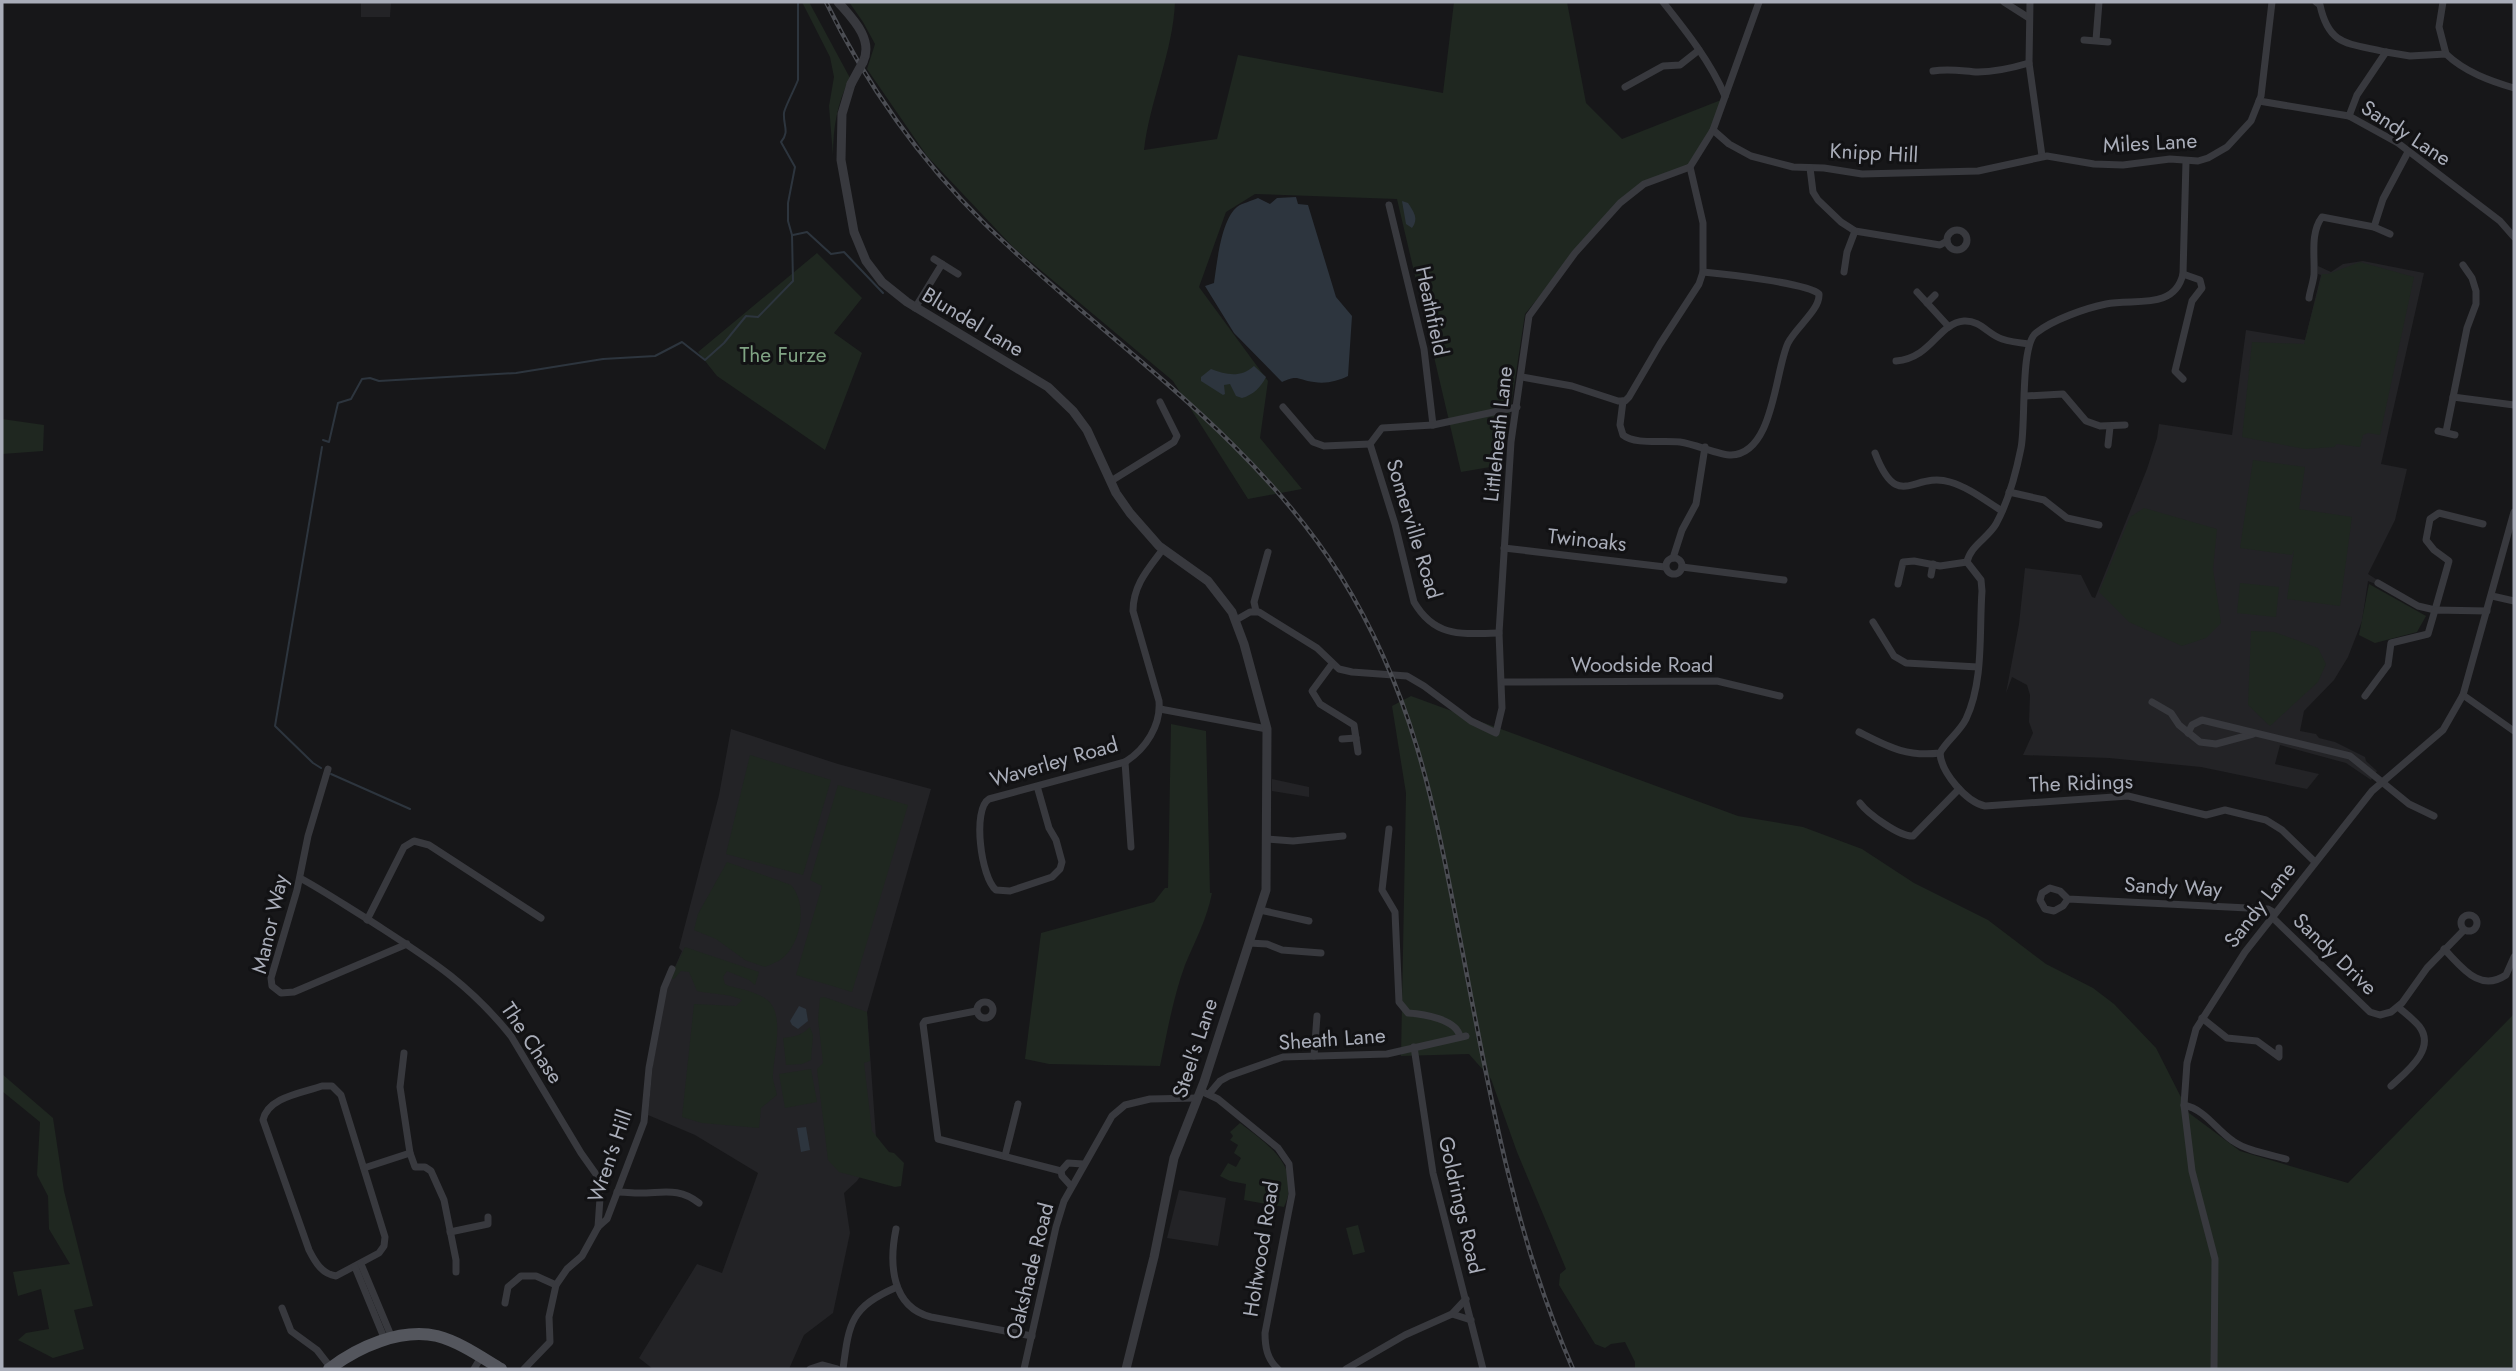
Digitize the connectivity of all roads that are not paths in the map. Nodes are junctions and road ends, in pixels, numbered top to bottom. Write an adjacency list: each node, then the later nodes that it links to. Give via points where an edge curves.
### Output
1 (838, 2): 49 (street, Blundel Lane, bridge, via 864,38 867,50 842,114 840,146 854,232 873,272)
2 (1663, 2): 14 (street)
3 (1759, 2): 21 (street)
4 (2005, 2): 10 (street)
5 (2030, 2): 10 (street)
6 (2099, 2): 12 (street)
7 (2272, 2): 22 (street, Miles Lane)
8 (2443, 2): 16 (street, via 2439,27)
9 (2320, 3): 15 (street, via 2324,24 2332,35)
10 (2029, 18): 17 (street)
11 (2084, 40): 12 (street)
12 (2096, 40): 13 (street)
13 (2108, 42)
14 (1699, 50): 19 (street, via 1680,65 1663,66); 21 (street)
15 (2386, 52): 16 (street); 23 (street, via 2357,95)
16 (2446, 54): 20 (street, via 2474,74)
17 (2029, 63): 18 (street, via 2005,71); 26 (street)
18 (1933, 71)
19 (1625, 87)
20 (2514, 88)
21 (1725, 96): 24 (street)
22 (2259, 101): 23 (street, Sandy Lane); 27 (street, Miles Lane, via 2251,121 2227,147 2208,158)
23 (2349, 116): 25 (street, Sandy Lane)
24 (1713, 130): 28 (street); 29 (street, Knipp Hill, via 1751,156)
25 (2408, 152): 31 (street); 34 (street, Sandy Lane, via 2500,221)
26 (2042, 156): 27 (street, Miles Lane, via 2094,164); 29 (street, Knipp Hill, via 1956,173 1862,174)
27 (2186, 161): 42 (street)
28 (1690, 167): 39 (street, via 1703,223); 55 (street, Littleheath Lane, via 1644,184 1620,203 1575,253 1529,316)
29 (1810, 168): 32 (street, via 1818,200)
30 (1389, 205): 64 (street, Heathfield, via 1424,349)
31 (2374, 227): 33 (street); 44 (street, via 2322,217 2313,249)
32 (1855, 231): 35 (street); 40 (street)
33 (2390, 234)
34 (2514, 237)
35 (1947, 242)
36 (934, 259): 37 (street)
37 (942, 264): 41 (street); 49 (street)
38 (2463, 265): 58 (street, via 2472,278 2476,304)
39 (1703, 272): 59 (street); 70 (street, via 1814,289 1819,294 1783,354 1772,408 1753,444 1743,453 1730,455)
40 (1844, 272)
41 (958, 274)
42 (2183, 274): 51 (street, via 2181,284 2167,297 2107,303 2083,311 2037,332); 56 (street, via 2200,280 2202,288 2192,301 2175,371)
43 (2301, 286): 44 (street)
44 (2311, 286): 47 (street)
45 (1917, 292): 48 (street)
46 (1935, 295): 48 (street)
47 (2309, 298)
48 (1927, 303): 50 (street)
49 (915, 308): 72 (street, Blundel Lane, via 1058,394 1087,430)
50 (1949, 327): 51 (street, via 1966,320 2000,339); 52 (street, via 1921,354)
51 (2029, 344): 57 (street)
52 (1907, 360): 53 (street); 54 (street)
53 (1896, 361)
54 (1908, 370)
55 (1522, 377): 59 (street); 63 (street, Littleheath Lane)
56 (2183, 379)
57 (2025, 396): 66 (street, via 2063,394 2086,421); 73 (street, via 2022,447)
58 (2453, 397): 61 (street); 67 (street)
59 (1623, 401): 70 (street, via 1620,425 1628,439)
60 (1160, 402): 72 (street, via 1177,436 1174,442)
61 (2514, 405)
62 (1283, 407): 68 (street, via 1313,442 1324,446)
63 (1517, 407): 64 (street, Somerville Road); 80 (street, Littleheath Lane)
64 (1433, 425): 68 (street, Somerville Road, via 1382,428)
65 (2125, 425): 66 (street)
66 (2110, 426): 69 (street)
67 (2446, 433)
68 (1370, 444): 99 (street, Somerville Road, via 1420,613 1439,628 1457,634)
69 (2108, 446)
70 (1705, 447): 83 (street, via 1696,504)
71 (1875, 453): 74 (street, via 1893,483 1948,481)
72 (1111, 481): 81 (street, Blundel Lane, via 1130,513)
73 (2009, 492): 74 (street); 77 (street, via 2045,500 2063,516)
74 (2002, 510): 84 (street)
75 (2090, 511): 77 (street)
76 (2514, 512): 92 (street, Sandy Lane)
77 (2087, 522): 78 (street)
78 (2099, 524)
79 (2483, 524): 94 (street, via 2439,513 2430,519 2426,540 2449,561)
80 (1504, 548): 86 (street, Twinoaks); 99 (street, Littleheath Lane)
81 (1163, 549): 97 (street, Blundel Lane, via 1208,581); 107 (street, via 1133,598)
82 (1268, 552): 95 (street, via 1254,602)
83 (1673, 558): 86 (street); 87 (street)
84 (1967, 562): 85 (street); 101 (street, via 1982,584)
85 (1933, 564): 88 (street); 91 (street, via 1902,562)
86 (1665, 567): 87 (street, Twinoaks, via 1675,575)
87 (1682, 567): 89 (street, Twinoaks)
88 (1931, 575)
89 (1784, 580)
90 (2378, 583): 94 (street, via 2418,606)
91 (1898, 584)
92 (2492, 596): 93 (street); 96 (street, Sandy Lane)
93 (2514, 601)
94 (2435, 610): 96 (street); 105 (street, via 2428,634 2391,643 2388,665)
95 (1256, 611): 97 (street); 100 (street, via 1310,643)
96 (2487, 611): 103 (street, Sandy Lane)
97 (1236, 620): 109 (street, Blundel Lane)
98 (1872, 622): 101 (street, via 1894,656 1906,663)
99 (1499, 633): 102 (street, Littleheath Lane)
100 (1332, 664): 102 (street, Littleheath Lane, via 1347,671 1399,674 1415,680 1471,721 1496,733 1503,708); 113 (street, via 1313,687 1314,696 1320,705 1351,722)
101 (1978, 667): 116 (street, via 1965,720)
102 (1503, 682): 104 (street, Woodside Road, via 1717,681)
103 (2463, 695): 108 (street); 119 (street, Sandy Lane, via 2443,730)
104 (1780, 696)
105 (2365, 696)
106 (2152, 702): 111 (street, via 2171,713)
107 (1160, 709): 109 (street); 117 (street, Waverley Road, via 1146,742)
108 (2514, 731)
109 (1267, 732): 126 (street, Steel's Lane)
110 (1859, 732): 116 (street, via 1903,752)
111 (2189, 733): 112 (street, via 2200,742 2213,744); 112 (street, via 2192,725 2202,720)
112 (2253, 734): 119 (street, via 2350,756)
113 (1356, 738): 114 (street); 115 (street)
114 (1342, 739)
115 (1358, 752)
116 (1940, 753): 121 (street, The Ridings)
117 (1125, 762): 120 (street, Waverley Road); 127 (street)
118 (328, 769): 129 (street, Manor Way)
119 (2383, 781): 123 (street, via 2409,804); 128 (street, Sandy Lane)
120 (1037, 786): 120 (street, Waverley Road, via 1056,840 1060,869 1052,877 1003,892 996,890 988,883 980,810 989,799)
121 (1959, 789): 122 (street, via 1913,836 1906,837); 128 (street, The Ridings, via 1967,799 1985,806 2129,796 2206,814 2241,812 2282,830)
122 (1860, 803)
123 (2434, 816)
124 (1389, 829): 147 (street, Sheath Lane, via 1382,890 1395,912 1399,1002 1408,1013 1431,1015 1463,1036)
125 (1343, 836): 126 (street)
126 (1267, 839): 131 (street, Steel's Lane)
127 (1131, 847)
128 (2315, 863): 132 (street, Sandy Lane)
129 (300, 878): 134 (street, The Chase); 138 (street, Manor Way, via 271,978 276,991 307,987)
130 (2068, 900): 132 (street, Sandy Way, via 2268,909)
131 (1260, 910): 135 (street); 137 (street, Steel's Lane)
132 (2274, 915): 143 (street, Sandy Drive, via 2370,1012 2380,1015); 146 (street, Sandy Lane)
133 (541, 918): 134 (street, via 429,845 414,841 404,847)
134 (367, 920): 138 (street, The Chase)
135 (1309, 921)
136 (2464, 929): 139 (street, Sandy Drive)
137 (1249, 943): 140 (street); 152 (street, Steel's Lane)
138 (407, 944): 165 (street, The Chase, via 466,986 511,1035 598,1177)
139 (2444, 949): 141 (street, via 2470,974 2489,983 2506,975); 143 (street, Sandy Drive)
140 (1321, 953)
141 (2514, 957)
142 (671, 969): 162 (street, Wren's Hill, via 649,1068 644,1122)
143 (2398, 1007): 151 (street, via 2420,1027 2424,1048)
144 (976, 1011): 156 (street, via 923,1024 936,1135 942,1141)
145 (1317, 1016): 150 (street)
146 (2202, 1018): 148 (street, via 2228,1038 2257,1041 2279,1057); 154 (street, Sandy Lane, via 2187,1063)
147 (1414, 1047): 150 (street, Sheath Lane, via 1374,1056); 172 (street, Goldrings Road, via 1433,1173)
148 (2279, 1048)
149 (404, 1053): 155 (street, via 400,1087)
150 (1314, 1056): 152 (street, Sheath Lane, via 1283,1057 1249,1068)
151 (2391, 1086)
152 (1202, 1094): 158 (street, Oakshade Road, via 1125,1105 1112,1115); 188 (street, Steel's Lane, via 1170,1172); 189 (street, Holtwood Road, via 1284,1154 1291,1173 1292,1194 1265,1333 1267,1352)
153 (1018, 1104): 156 (street)
154 (2184, 1105): 157 (street, via 2201,1111 2235,1143); 192 (street, Sandy Lane, via 2192,1171 2215,1259)
155 (410, 1153): 159 (street); 167 (street, via 415,1167 431,1171 444,1200)
156 (1004, 1156): 160 (street)
157 (2286, 1159)
158 (1083, 1164): 160 (street, via 1068,1163); 161 (street, Oakshade Road)
159 (363, 1168): 168 (street, via 385,1241 379,1253); 168 (street, via 336,1088 322,1086 266,1110 264,1125 313,1260 331,1275)
160 (1061, 1171): 161 (street)
161 (1071, 1186): 177 (street, Oakshade Road, via 1056,1227)
162 (617, 1192): 163 (street, via 670,1190); 165 (street, Wren's Hill, via 607,1219)
163 (699, 1203)
164 (488, 1217): 167 (street, via 488,1224)
165 (598, 1227): 170 (street, Wren's Hill, via 585,1251)
166 (896, 1229): 171 (street, via 892,1258)
167 (450, 1233): 169 (street)
168 (358, 1266): 178 (street)
169 (456, 1272)
170 (556, 1285): 173 (street, via 536,1276 521,1276 508,1287); 183 (street, Wren's Hill, via 549,1317 550,1342)
171 (897, 1287): 177 (street, via 919,1314); 186 (street, via 865,1304 855,1315)
172 (1466, 1299): 175 (street); 176 (street, Goldrings Road)
173 (505, 1303)
174 (282, 1308): 180 (street, via 291,1331 317,1350)
175 (1452, 1314): 176 (street); 190 (street)
176 (1471, 1320): 191 (street, Goldrings Road)
177 (1032, 1336): 187 (street, Oakshade Road)
178 (389, 1339): 179 (main road, via 437,1336); 180 (main road)
179 (481, 1357): 181 (street); 182 (main road)
180 (330, 1368)
181 (474, 1369)
182 (501, 1369)
183 (524, 1369)
184 (810, 1369): 185 (street, via 822,1365)
185 (837, 1369)
186 (843, 1369)
187 (1024, 1369)
188 (1126, 1369)
189 (1278, 1369)
190 (1346, 1369)
191 (1483, 1369)
192 (2214, 1369)

